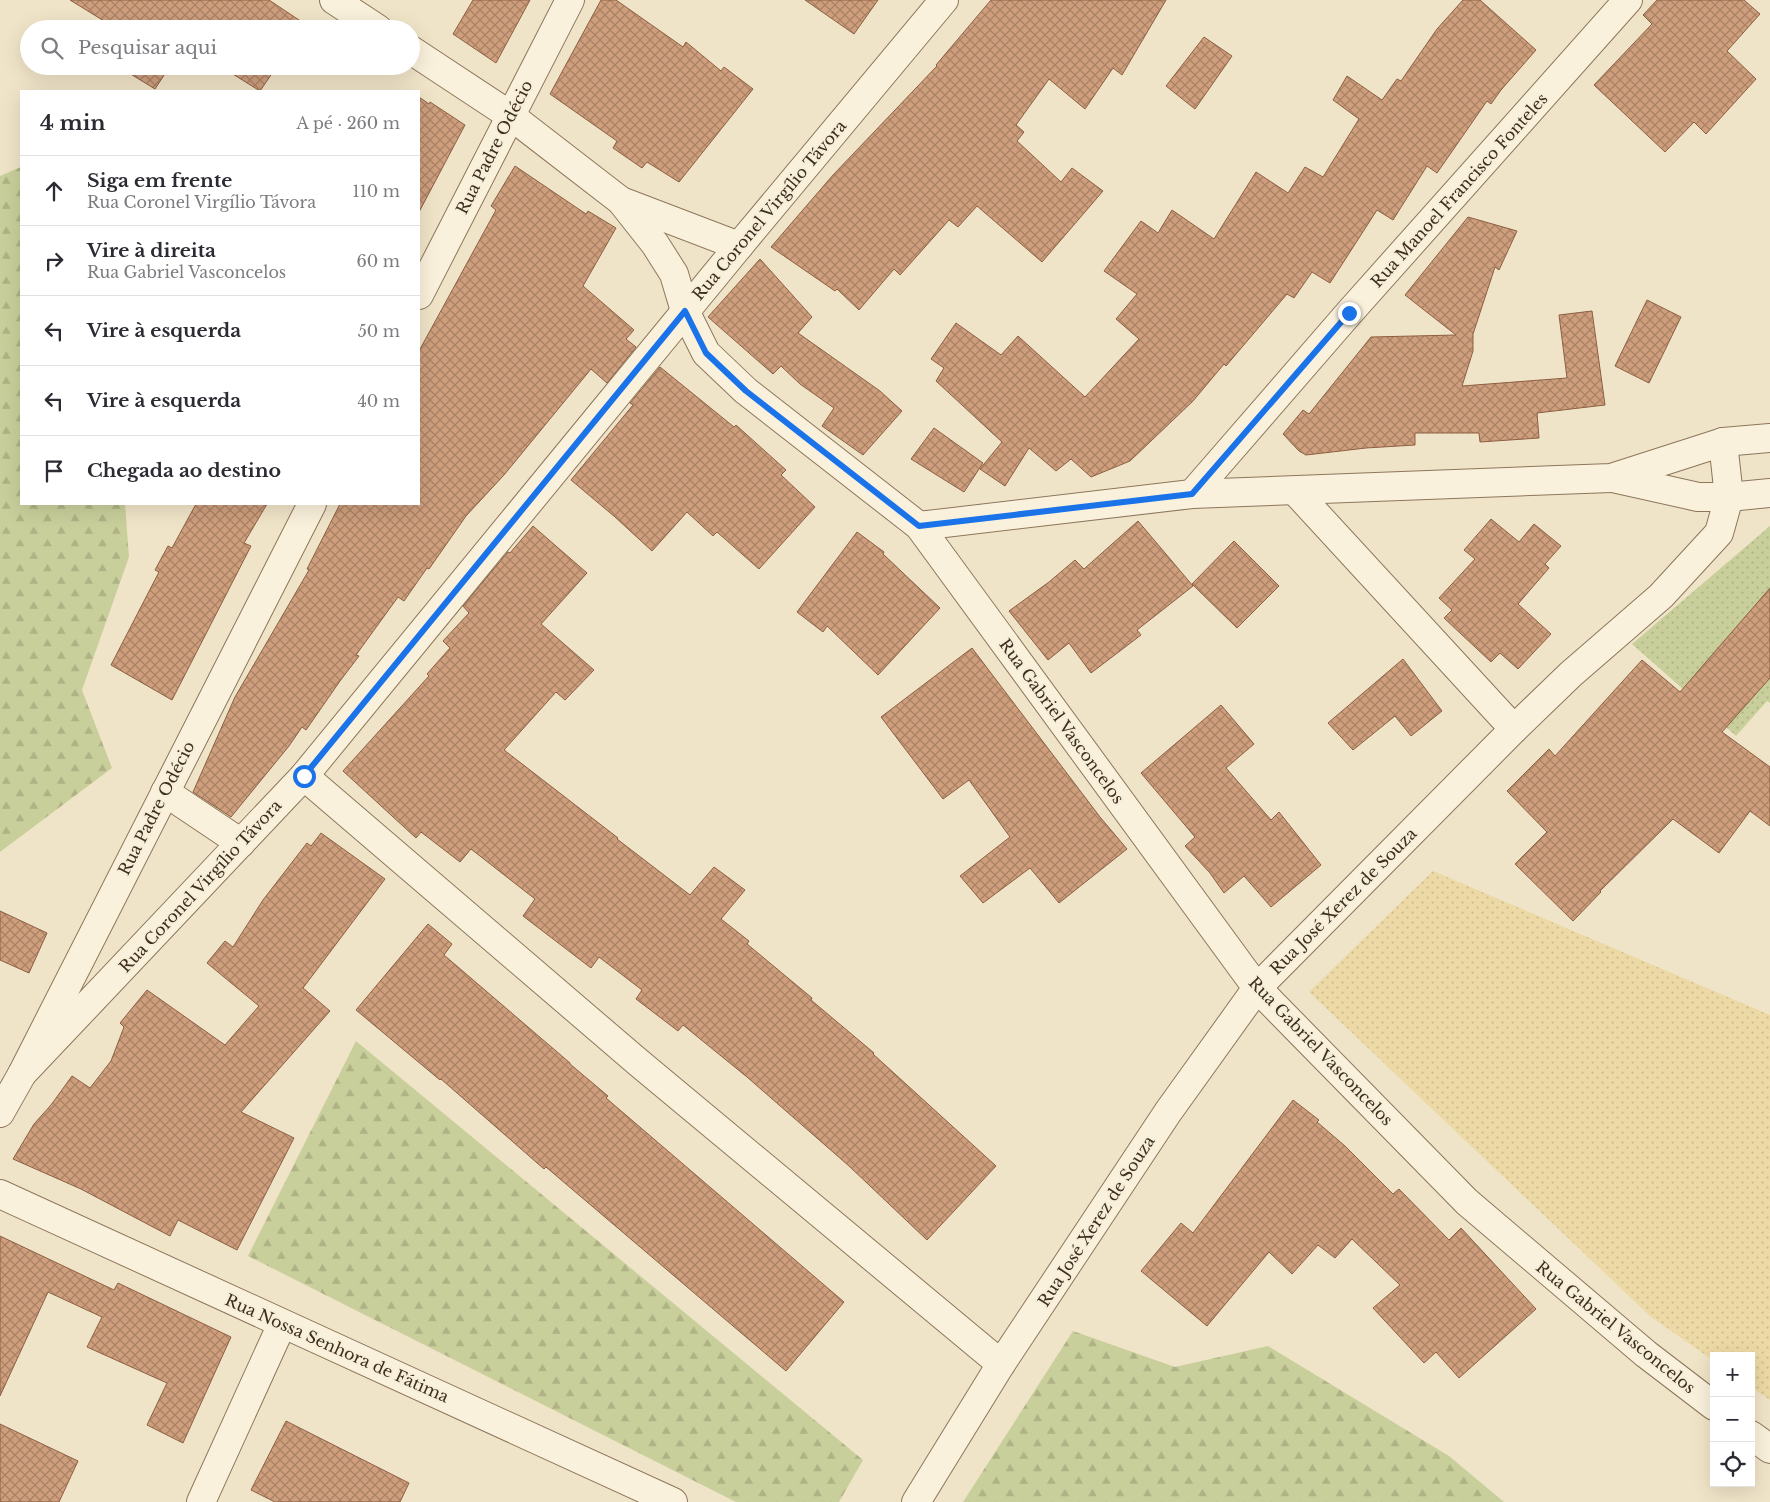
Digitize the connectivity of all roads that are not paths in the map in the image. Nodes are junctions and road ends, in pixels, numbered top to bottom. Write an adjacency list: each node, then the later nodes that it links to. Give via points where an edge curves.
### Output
1 (334, 0): 5 (street)
2 (570, 0): 7 (street, Rua Padre Odécio)
3 (944, 0): 9 (street, Rua Coronel Virgílio Távora)
4 (1628, 0): 17 (street, Rua Manoel Francisco Fonteles)
5 (364, 20)
6 (420, 56): 7 (street, Rua Gabriel Vasconcelos)
7 (510, 116): 8 (street, Rua Gabriel Vasconcelos); 10 (street, Rua Padre Odécio)
8 (621, 201): 9 (street); 11 (street, Rua Gabriel Vasconcelos, via 674,274)
9 (739, 246): 11 (street, Rua Coronel Virgílio Távora)
10 (420, 293)
11 (685, 311): 20 (street, Rua Gabriel Vasconcelos, via 706,353 746,391); 22 (street, Rua Coronel Virgílio Távora)
12 (1770, 438): 13 (street)
13 (1723, 442): 14 (street); 18 (street, Rua José Xerez de Souza)
14 (1611, 478): 15 (street); 18 (street, via 1698,497)
15 (1294, 491): 17 (street); 21 (street)
16 (1770, 492): 18 (street)
17 (1192, 494): 20 (street)
18 (1728, 496): 21 (street, Rua José Xerez de Souza, via 1719,533 1661,596 1570,674)
19 (311, 505): 23 (street, Rua Padre Odécio)
20 (919, 526): 25 (street, Rua Gabriel Vasconcelos)
21 (1514, 729): 25 (street, Rua José Xerez de Souza)
22 (304, 776): 24 (street, Rua Coronel Virgílio Távora); 30 (street, via 639,1063)
23 (165, 792): 24 (street); 26 (street, Rua Padre Odécio)
24 (241, 843): 26 (street, Rua Coronel Virgílio Távora)
25 (1257, 988): 30 (street, Rua José Xerez de Souza, via 1168,1112); 31 (street, Rua Gabriel Vasconcelos, via 1467,1202 1646,1354)
26 (22, 1074): 27 (street, Rua Padre Odécio)
27 (0, 1113)
28 (0, 1194): 29 (street, Rua Nossa Senhora de Fátima)
29 (282, 1324): 34 (street); 35 (street, Rua Nossa Senhora de Fátima)
30 (1001, 1364): 36 (street, Rua José Xerez de Souza)
31 (1710, 1403)
32 (1755, 1438): 33 (street)
33 (1770, 1449)
34 (201, 1502)
35 (673, 1502)
36 (916, 1502)

